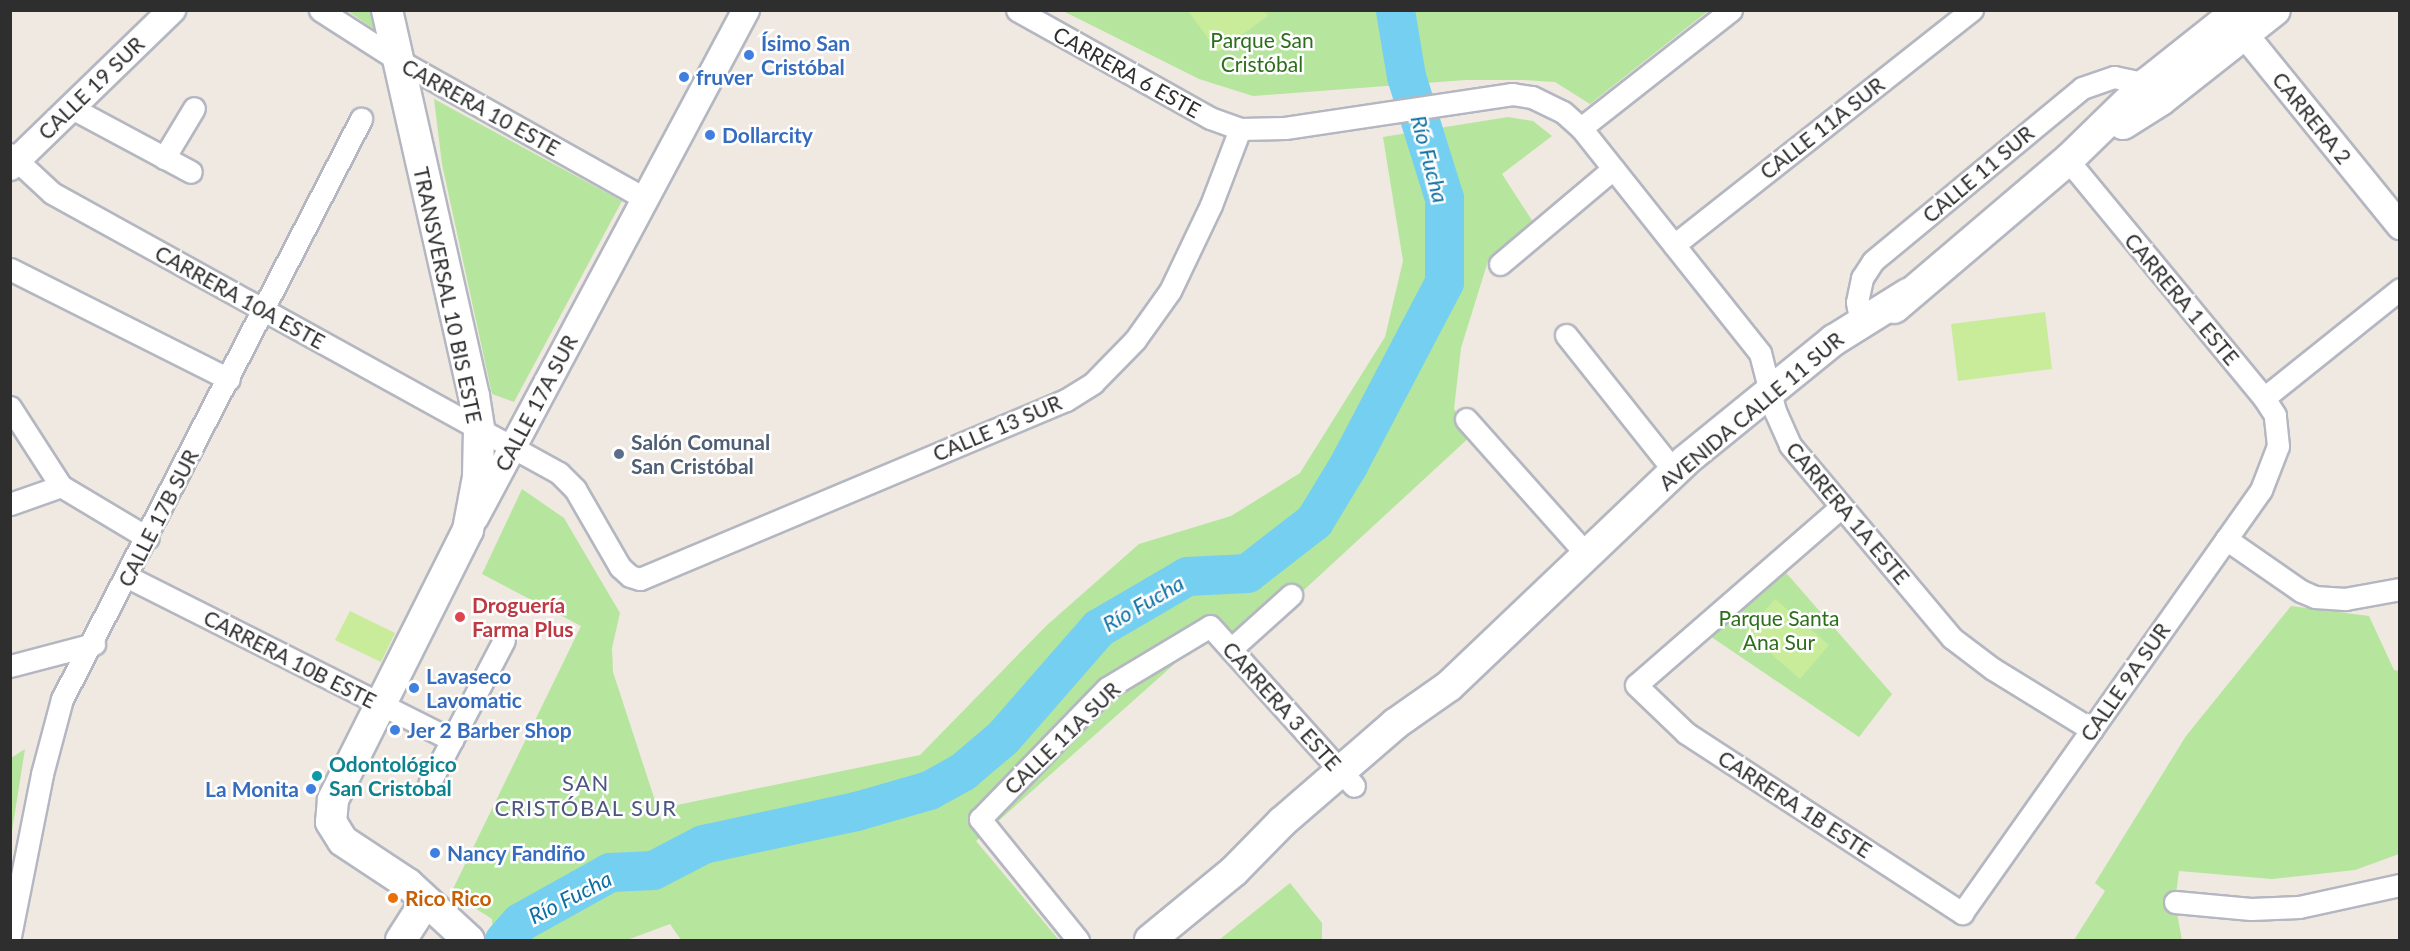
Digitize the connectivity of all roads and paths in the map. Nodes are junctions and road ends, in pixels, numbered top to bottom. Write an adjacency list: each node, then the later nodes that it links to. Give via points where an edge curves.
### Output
1 (172, 10): 12 (street, CALLE 19 SUR)
2 (320, 10): 10 (street, CARRERA 10 ESTE)
3 (387, 10): 10 (main road, TRANSVERSAL 10 BIS ESTE)
4 (746, 10): 22 (street, CALLE 17A SUR)
5 (1017, 10): 16 (street, CARRERA 6 ESTE, via 1210,118)
6 (1731, 10): 15 (street)
7 (1972, 10): 24 (street, CALLE 11A SUR)
8 (2275, 10): 9 (main road, AVENIDA CALLE 11 SUR)
9 (2235, 18): 11 (main road, AVENIDA CALLE 11 SUR); 18 (main road, AVENIDA CALLE 11 SUR, via 2161,100); 23 (street, CARRERA 2)
10 (398, 60): 22 (street, CARRERA 10 ESTE); 37 (main road, TRANSVERSAL 10 BIS ESTE)
11 (2146, 84): 18 (main road, AVENIDA CALLE 11 SUR); 30 (street, CALLE 11 SUR, via 2114,77 2082,88 1873,261 1862,278 1857,302)
12 (70, 107): 17 (street); 19 (street, CALLE 19 SUR)
13 (194, 108): 17 (street)
14 (361, 119): 29 (street, CALLE 17B SUR)
15 (1581, 128): 16 (street, CARRERA 1A ESTE, via 1563,112 1532,97 1512,94 1285,128); 20 (street, CARRERA 1A ESTE)
16 (1240, 129): 39 (street, CALLE 13 SUR, via 1211,205 1170,291 1136,340 1093,383 1066,400 648,578 627,573 575,489 559,473)
17 (164, 158): 21 (street)
18 (2068, 160): 28 (main road, AVENIDA CALLE 11 SUR); 33 (street, CARRERA 1 ESTE)
19 (12, 161): 29 (street, CARRERA 10A ESTE, via 52,193)
20 (1613, 169): 24 (street, CARRERA 1A ESTE); 25 (street)
21 (191, 172)
22 (644, 198): 39 (street, CALLE 17A SUR)
23 (2400, 226)
24 (1674, 245): 34 (street, CARRERA 1A ESTE, via 1760,354)
25 (1500, 264)
26 (10, 269): 32 (street)
27 (2400, 289): 33 (street)
28 (1908, 294): 30 (main road, AVENIDA CALLE 11 SUR); 34 (main road, AVENIDA CALLE 11 SUR, via 1847,354)
29 (264, 310): 32 (street, CALLE 17B SUR); 37 (street, CARRERA 10A ESTE)
30 (1861, 323): 34 (main road, AVENIDA CALLE 11 SUR, via 1834,340)
31 (1566, 334): 40 (street)
32 (229, 379): 45 (street, CALLE 17B SUR)
33 (2264, 398): 38 (street, CARRERA 1 ESTE, via 2275,415)
34 (1773, 401): 40 (main road, AVENIDA CALLE 11 SUR); 43 (street, CARRERA 1A ESTE, via 1786,440); 47 (main road, AVENIDA CALLE 11 SUR)
35 (10, 407): 41 (street)
36 (1466, 419): 47 (street)
37 (479, 429): 39 (street, CARRERA 10A ESTE); 44 (main road, TRANSVERSAL 10 BIS ESTE, via 478,477)
38 (2278, 446): 46 (street, CALLE 9A SUR, via 2261,490)
39 (512, 448): 44 (street, CALLE 17A SUR)
40 (1675, 472): 47 (main road, AVENIDA CALLE 11 SUR)
41 (61, 486): 42 (street); 45 (street)
42 (10, 504)
43 (1841, 507): 57 (street, CARRERA 1A ESTE, via 1952,638 1993,669); 64 (street, CARRERA 1B ESTE, via 1636,685 1686,733)
44 (468, 530): 56 (main road, CALLE 17A SUR)
45 (148, 538): 48 (street, CALLE 17B SUR)
46 (2226, 539): 49 (street, via 2301,591 2330,600); 57 (street, CALLE 9A SUR)
47 (1596, 548): 59 (main road, AVENIDA CALLE 11 SUR, via 1449,686 1395,724)
48 (128, 577): 53 (street, CALLE 17B SUR); 56 (street, CARRERA 10B ESTE)
49 (2400, 589)
50 (1291, 595): 54 (street)
51 (1210, 626): 54 (street, CARRERA 3 ESTE); 68 (street, CALLE 11A SUR, via 1107,688 980,819)
52 (504, 640): 58 (street)
53 (94, 644): 55 (street); 65 (street, CALLE 17B SUR, via 62,699 51,731)
54 (1231, 649): 59 (street, CARRERA 3 ESTE)
55 (10, 666)
56 (381, 704): 58 (street, CARRERA 10B ESTE); 62 (main road, CALLE 17A SUR, via 333,800 331,822 343,841 408,884)
57 (2092, 730): 64 (street, CALLE 9A SUR)
58 (452, 740): 60 (street)
59 (1347, 779): 69 (main road, AVENIDA CALLE 11 SUR, via 1282,822 1234,871)
60 (429, 784)
61 (2400, 885): 63 (street, via 2299,908 2251,909)
62 (426, 901): 66 (main road); 67 (main road)
63 (2175, 902)
64 (1962, 912)
65 (10, 936)
66 (401, 940)
67 (469, 940)
68 (1078, 940)
69 (1150, 940)

